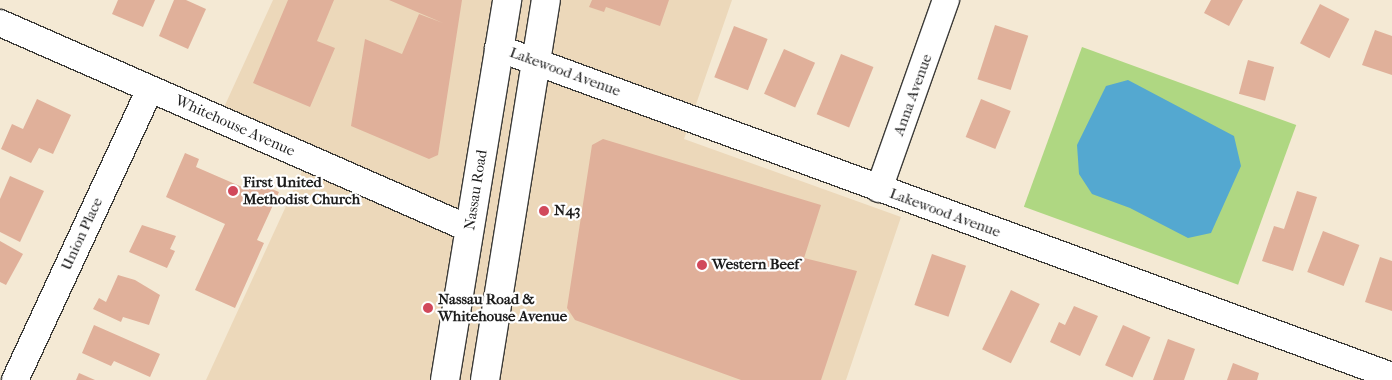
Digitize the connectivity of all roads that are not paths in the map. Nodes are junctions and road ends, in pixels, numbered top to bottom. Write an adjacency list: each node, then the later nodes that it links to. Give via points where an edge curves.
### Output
1 (507, 0): 5 (main road, Nassau Road)
2 (546, 0): 6 (main road)
3 (946, 0): 8 (street, Anna Avenue)
4 (0, 23): 7 (street, Whitehouse Avenue)
5 (498, 48): 6 (street, Lakewood Avenue); 9 (main road, Nassau Road)
6 (535, 62): 8 (street, Lakewood Avenue); 10 (main road)
7 (150, 89): 9 (street, Whitehouse Avenue); 12 (street, Union Place)
8 (879, 189): 11 (street, Lakewood Avenue)
9 (470, 229): 10 (main road, via 486,242 495,262); 13 (main road, Nassau Road)
10 (501, 290): 14 (main road)
11 (1392, 376)
12 (14, 380)
13 (445, 380)
14 (485, 380)

